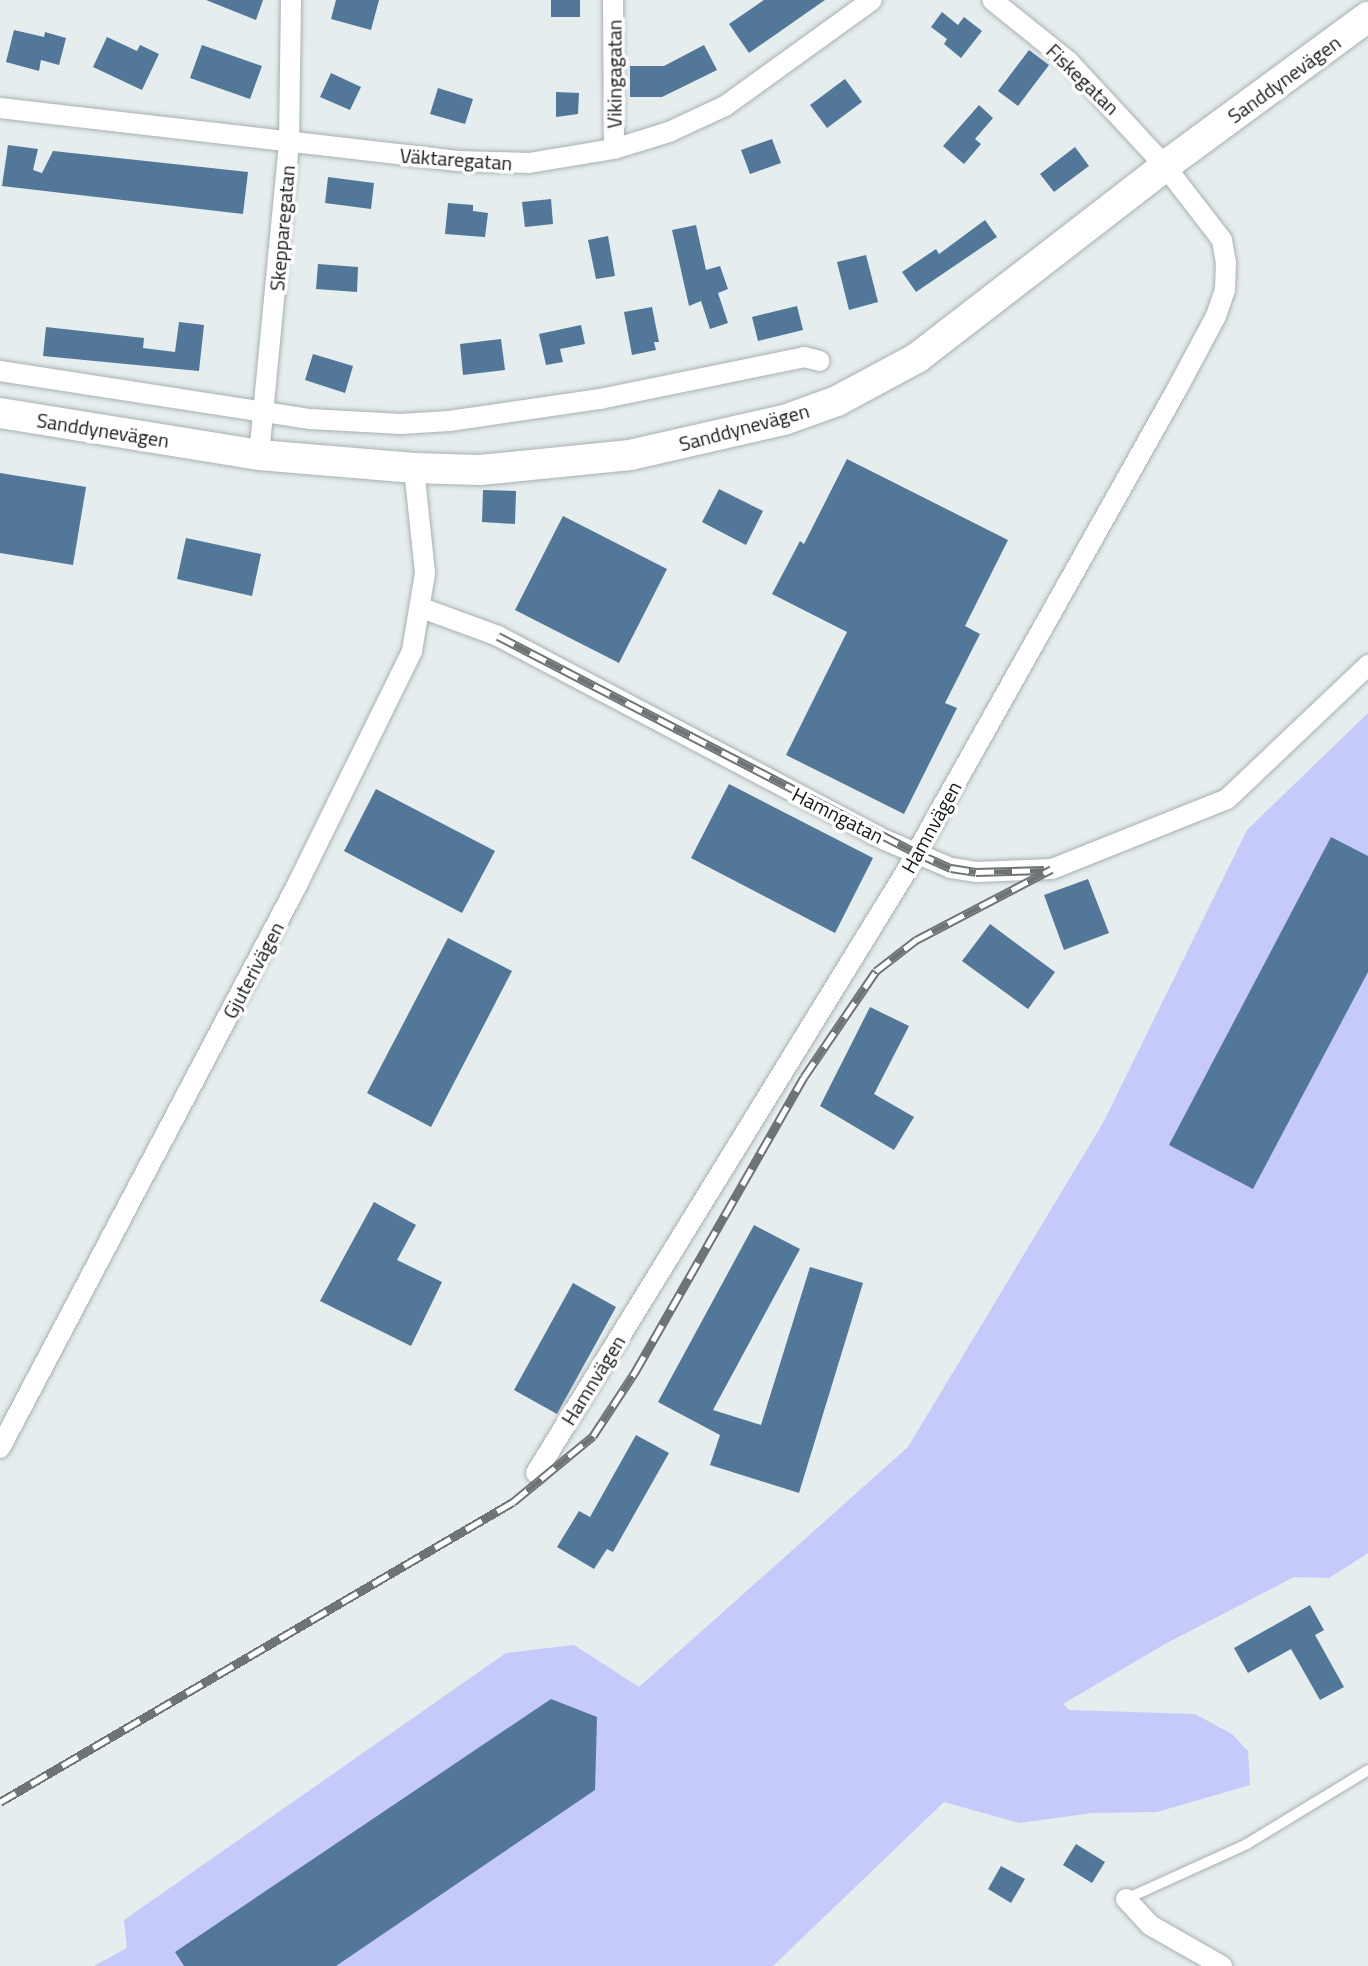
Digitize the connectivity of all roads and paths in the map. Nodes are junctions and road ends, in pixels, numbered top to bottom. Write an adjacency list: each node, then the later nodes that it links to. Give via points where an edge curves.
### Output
1 (291, 0): 7 (street, Skepparegatan)
2 (613, 0): 8 (street, Vikingagatan)
3 (872, 0): 8 (street, Väktaregatan, via 725,106 669,132)
4 (992, 0): 9 (street, Fiskegatan, via 1068,61)
5 (1368, 17): 9 (street, Sanddynevägen)
6 (0, 108): 7 (street, Väktaregatan)
7 (289, 143): 8 (street, Väktaregatan, via 529,163); 12 (street, Skepparegatan)
8 (614, 149)
9 (1165, 166): 15 (street, Sanddynevägen, via 917,358 837,401 784,420 630,455 480,470); 18 (street, Hamnvägen, via 1222,240 1225,290 1216,316)
10 (820, 361): 12 (street, via 804,357 600,399 449,421 356,423)
11 (0, 371): 12 (street)
12 (264, 410): 14 (street, Skepparegatan)
13 (0, 413): 14 (street, Sanddynevägen)
14 (259, 455): 15 (street, Sanddynevägen)
15 (414, 468): 16 (street, Gjuterivägen, via 425,573)
16 (422, 608): 18 (street, Hamngatan, via 498,636); 19 (street, Gjuterivägen, via 412,651 296,887)
17 (1368, 665): 18 (street, Hamngatan, via 1227,799 1052,869 976,872)
18 (917, 853): 20 (street, Hamnvägen)
19 (0, 1448)
20 (536, 1473)
21 (1368, 1770): 22 (lane, via 1247,1844)
22 (1126, 1899): 23 (street, via 1150,1925)
23 (1222, 1966)

